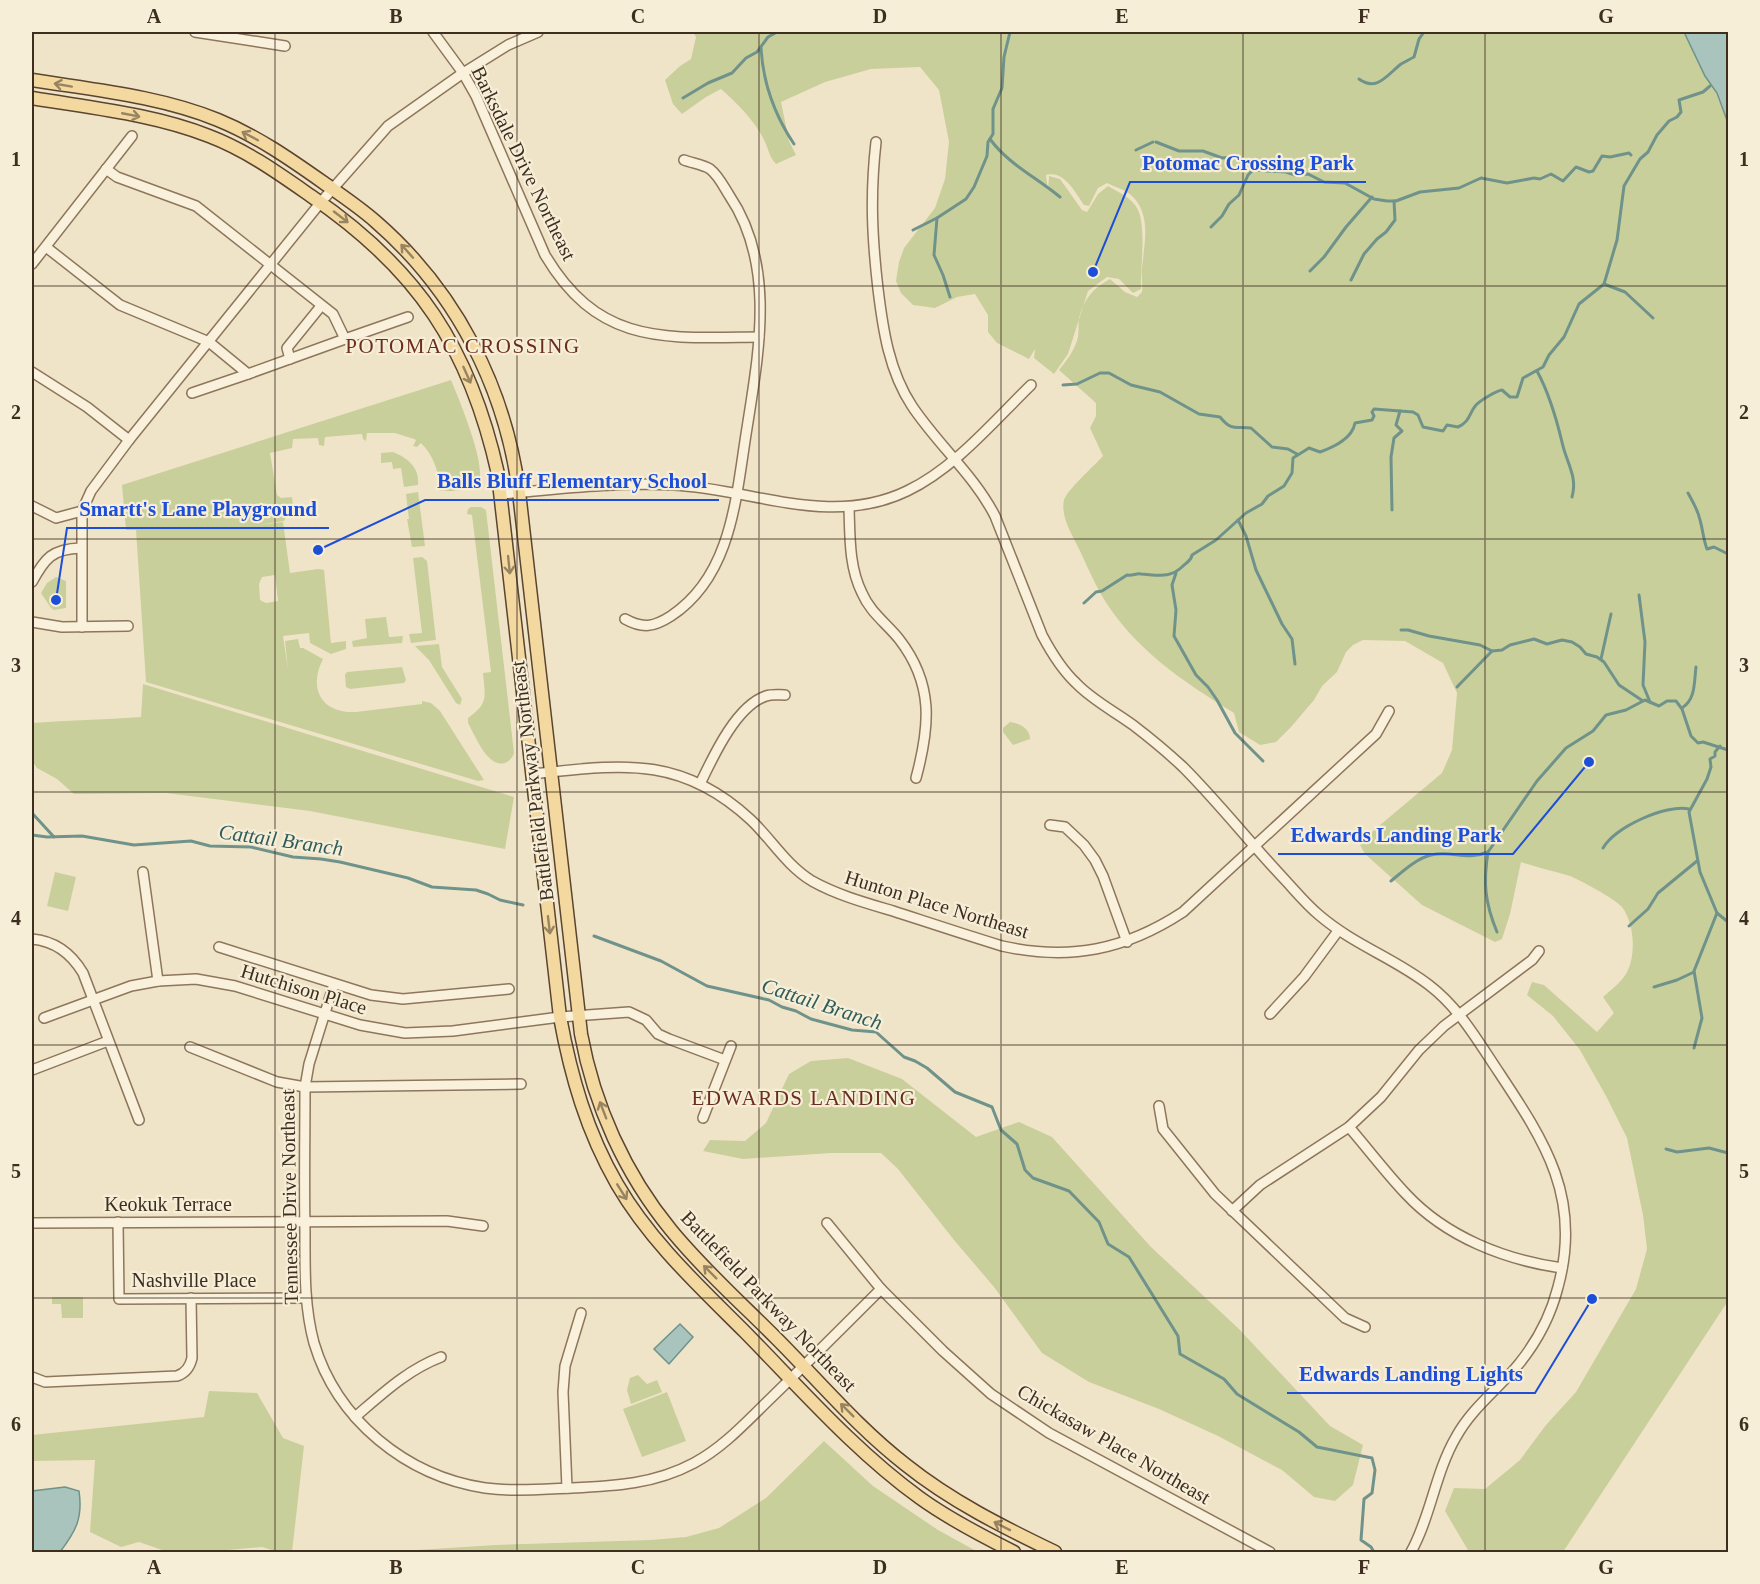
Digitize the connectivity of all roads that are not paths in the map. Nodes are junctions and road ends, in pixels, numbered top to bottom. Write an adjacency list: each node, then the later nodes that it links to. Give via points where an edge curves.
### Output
1 (195, 32): 4 (street)
2 (433, 32): 5 (street, Barksdale Drive Northeast)
3 (538, 32): 5 (street, via 508,45)
4 (285, 46)
5 (463, 74): 12 (street, via 388,126); 19 (street, Barksdale Drive Northeast, via 487,119 545,255 578,298 608,320 646,334)
6 (32, 80): 12 (main road, Battlefield Parkway Northeast, one-way to 6, via 269,146 208,116 157,102)
7 (32, 98): 13 (main road, Battlefield Parkway Northeast, one-way to 13, via 158,120 209,136 266,165)
8 (132, 136): 11 (street)
9 (876, 142): 28 (street, via 871,218 886,342 911,405)
10 (684, 160): 19 (street, via 710,169 744,219 759,278)
11 (106, 169): 14 (street); 16 (street, via 117,177 196,206)
12 (332, 188): 13 (street); 29 (main road, Battlefield Parkway Northeast, one-way to 12, via 496,394 457,316 400,244)
13 (321, 202): 16 (street); 31 (main road, Battlefield Parkway Northeast, one-way to 31, via 389,260 441,325 478,400)
14 (46, 247): 15 (street); 21 (street, via 120,305)
15 (32, 264)
16 (270, 264): 17 (street); 21 (street)
17 (321, 306): 20 (street, via 333,314); 22 (street, via 287,348)
18 (408, 316): 20 (street)
19 (759, 337): 30 (street)
20 (345, 339): 22 (street)
21 (209, 342): 24 (street); 27 (street)
22 (290, 359): 24 (street)
23 (32, 372): 27 (street)
24 (248, 374): 26 (street)
25 (1031, 385): 28 (street)
26 (192, 393)
27 (129, 440): 34 (street, via 91,491)
28 (954, 459): 33 (street, via 906,492); 48 (street, via 993,512 1042,635 1063,669 1092,698 1180,765)
29 (519, 492): 30 (street, via 640,483); 31 (street); 43 (main road, Battlefield Parkway Northeast)
30 (736, 492): 33 (street, via 812,507); 37 (street, via 722,553 692,599 654,625 638,626)
31 (501, 494): 44 (main road, Battlefield Parkway Northeast, one-way to 44)
32 (32, 506): 34 (street, via 56,518)
33 (849, 508): 45 (street, via 856,580 870,608 908,651 924,689 927,726)
34 (82, 511): 35 (street)
35 (81, 548): 36 (street, via 67,548 51,555); 40 (street)
36 (32, 582)
37 (626, 619)
38 (32, 622): 40 (street)
39 (128, 626): 40 (street)
40 (82, 627)
41 (785, 695): 46 (street, via 756,701 742,715 720,744)
42 (1389, 711): 48 (street, Hunton Place Northeast, via 1377,734)
43 (551, 772): 44 (street, Hunton Place Northeast); 46 (street, Hunton Place Northeast, via 632,766); 62 (main road, Battlefield Parkway Northeast)
44 (532, 774): 63 (main road, Battlefield Parkway Northeast, one-way to 63)
45 (916, 777)
46 (700, 784): 52 (street, Hunton Place Northeast, via 737,807 794,868 841,895 1024,951 1091,951)
47 (1050, 825): 52 (street, via 1065,827 1095,860)
48 (1254, 846): 50 (street); 52 (street, Hunton Place Northeast, via 1183,912)
49 (143, 872): 55 (street)
50 (1338, 931): 59 (street); 61 (street, via 1414,974)
51 (32, 939): 58 (street, via 49,942 68,953 83,973)
52 (1127, 942)
53 (219, 947): 56 (street)
54 (1539, 951): 61 (street)
55 (158, 981): 58 (street, Hutchison Place); 60 (street, Hutchison Place, via 216,981)
56 (334, 984): 57 (street, via 403,999); 60 (street, Tennessee Drive Northeast)
57 (509, 989)
58 (94, 1000): 64 (street, Hutchison Place); 65 (street)
59 (1270, 1014)
60 (325, 1015): 63 (street, Hutchison Place, via 383,1030 429,1033); 71 (street, Tennessee Drive Northeast)
61 (1460, 1015): 75 (street, via 1419,1050 1381,1097); 82 (street, via 1547,1150 1564,1213)
62 (579, 1016): 63 (street, Hutchison Place); 68 (street, Hutchison Place, via 629,1012 646,1020 669,1040); 89 (main road, Battlefield Parkway Northeast, one-way to 62, via 692,1254 643,1193 596,1091)
63 (560, 1017): 91 (main road, Battlefield Parkway Northeast, one-way to 91, via 581,1106 602,1156 631,1205 659,1244)
64 (44, 1018)
65 (108, 1041): 69 (street); 74 (street)
66 (731, 1046): 68 (street)
67 (190, 1047): 71 (street, via 277,1082)
68 (725, 1060): 73 (street)
69 (32, 1070)
70 (522, 1084): 71 (street)
71 (305, 1087): 78 (street, Tennessee Drive Northeast)
72 (1159, 1106): 76 (street, via 1163,1129)
73 (703, 1118)
74 (139, 1120)
75 (1349, 1127): 76 (street, via 1260,1185); 82 (street, via 1407,1195 1444,1225 1486,1248)
76 (1232, 1211): 87 (street, via 1345,1318)
77 (118, 1222): 78 (street, Keokuk Terrace); 79 (street, Keokuk Terrace); 84 (street, Nashville Place, via 119,1299)
78 (305, 1222): 81 (street, Keokuk Terrace, via 447,1221); 85 (street, Tennessee Drive Northeast)
79 (32, 1223)
80 (827, 1223): 83 (street, Chickasaw Place Northeast)
81 (483, 1226)
82 (1562, 1268): 97 (street, via 1551,1308 1531,1348 1457,1435)
83 (881, 1289): 89 (street, Tennessee Drive Northeast); 96 (street, Chickasaw Place Northeast, via 967,1373 1019,1414)
84 (191, 1298): 85 (street, Nashville Place); 90 (street, via 192,1358 182,1374 45,1382)
85 (306, 1298): 92 (street, Tennessee Drive Northeast, via 322,1364 342,1402)
86 (581, 1313): 93 (street, via 565,1366 562,1392)
87 (1365, 1327)
88 (441, 1357): 92 (street, via 408,1372)
89 (804, 1366): 91 (street, Tennessee Drive Northeast); 95 (main road, Battlefield Parkway Northeast, one-way to 89, via 968,1508 928,1482 884,1447)
90 (32, 1377)
91 (791, 1379): 93 (street, Tennessee Drive Northeast, via 728,1439 695,1463 638,1483); 94 (main road, Battlefield Parkway Northeast, via 896,1480 951,1518)
92 (355, 1417): 93 (street, Tennessee Drive Northeast, via 393,1451 429,1474 488,1489)
93 (567, 1488)
94 (1014, 1552)
95 (1054, 1552)
96 (1270, 1552)
97 (1411, 1552)

